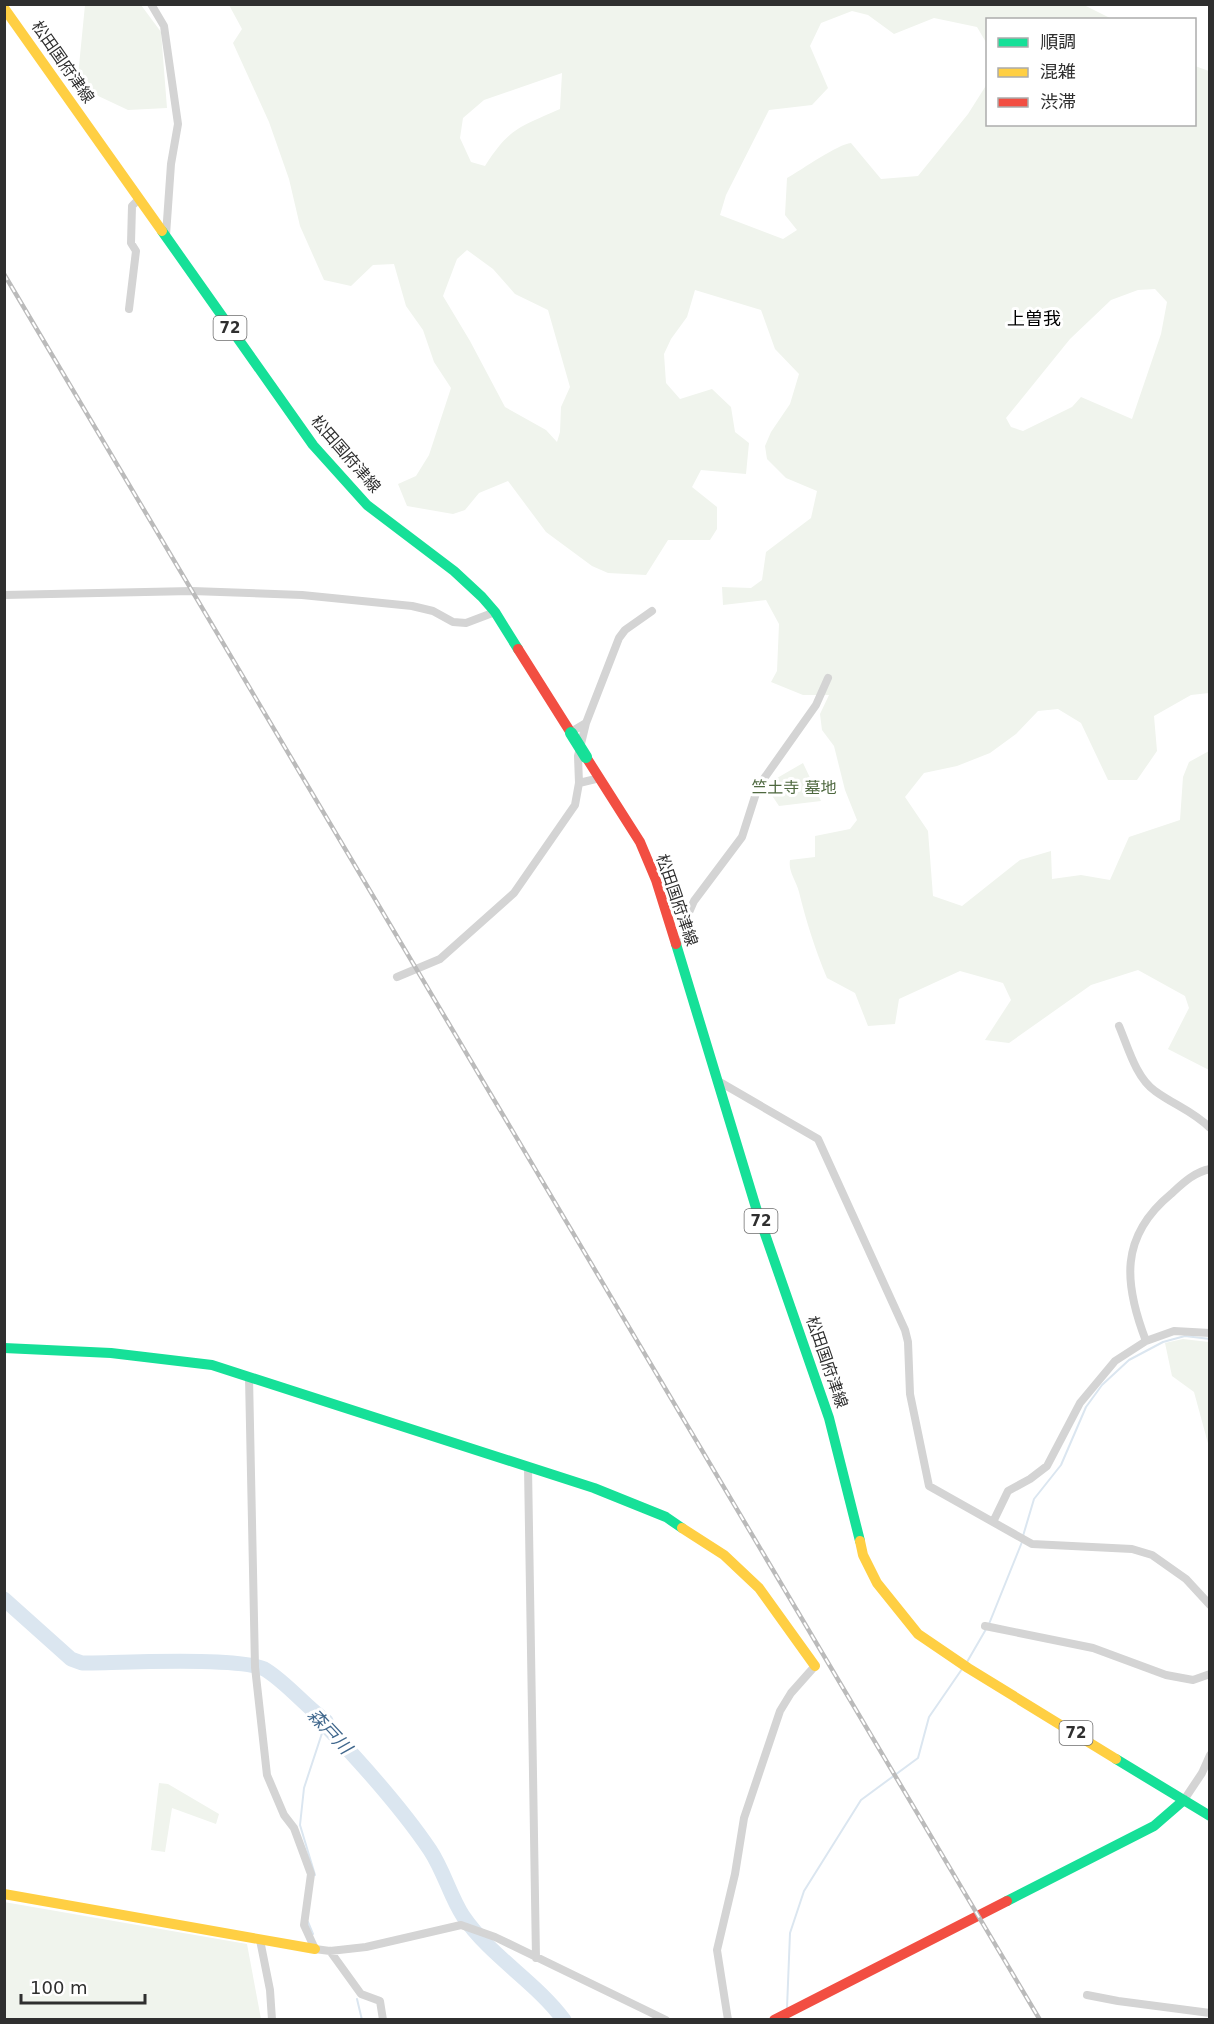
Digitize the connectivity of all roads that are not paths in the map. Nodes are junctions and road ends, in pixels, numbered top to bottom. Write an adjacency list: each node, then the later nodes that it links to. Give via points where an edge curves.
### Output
1 (151, 4): 4 (street, via 164,26 178,124)
2 (4, 8): 3 (main road, 松田国府津線 / 72)
3 (139, 199): 4 (main road, 松田国府津線 / 72); 5 (street, via 132,206 131,243 136,251)
4 (165, 236): 8 (main road, 松田国府津線 / 72, via 313,445 347,486 460,574)
5 (129, 309)
6 (4, 595): 8 (street, via 192,591 302,595 412,606 434,611 453,622 466,622)
7 (652, 611): 10 (street, via 619,638)
8 (495, 612): 11 (main road, 松田国府津線 / 72)
9 (828, 678): 14 (street, via 816,705 758,787 742,837 694,901 683,938)
10 (586, 723): 11 (street); 13 (street, via 578,756)
11 (571, 733): 12 (main road, 松田国府津線 / 72, bridge)
12 (600, 778): 13 (street); 14 (main road, 松田国府津線 / 72, via 640,842)
13 (579, 783): 15 (street, via 575,805 514,893 440,959)
14 (675, 944): 17 (main road, 松田国府津線 / 72)
15 (397, 977)
16 (1119, 1026): 18 (street, via 1146,1082 1154,1091 1193,1112)
17 (718, 1082): 25 (street, via 818,1139 905,1330 910,1394 929,1486); 31 (main road, 松田国府津線 / 72, via 757,1210 829,1419 863,1555 877,1583 918,1634)
18 (1209, 1128)
19 (1209, 1169): 21 (street, via 1187,1180 1151,1211 1134,1242 1131,1291)
20 (1209, 1333): 21 (street, via 1174,1331)
21 (1146, 1341): 25 (street, via 1112,1364 1080,1402 1047,1466 1008,1491)
22 (4, 1348): 23 (main road, via 174,1359 212,1365)
23 (249, 1377): 24 (main road); 35 (street, via 255,1666 267,1775 284,1815 294,1828 311,1874 304,1924)
24 (528, 1467): 28 (main road, via 666,1517 724,1555 759,1588); 37 (street)
25 (993, 1522): 26 (street, via 1028,1542 1069,1548 1132,1549 1152,1555 1186,1579)
26 (1209, 1605)
27 (987, 1627): 29 (street, via 1093,1648 1167,1676 1193,1680)
28 (815, 1666): 44 (street, via 780,1710 744,1818 717,1950)
29 (1209, 1674)
30 (1209, 1755): 31 (street)
31 (1184, 1800): 32 (main road, 松田国府津線 / 72); 40 (main road, via 1154,1826)
32 (1209, 1816)
33 (4, 1894): 34 (main road)
34 (260, 1940): 35 (main road); 41 (street)
35 (315, 1949): 36 (street)
36 (330, 1951): 37 (street, via 366,1947 461,1925); 42 (street, via 361,1994 380,2001)
37 (536, 1958): 43 (street)
38 (1087, 1995): 39 (street)
39 (1209, 2013)
40 (783, 2015)
41 (272, 2019)
42 (383, 2019)
43 (666, 2019)
44 (728, 2019)

